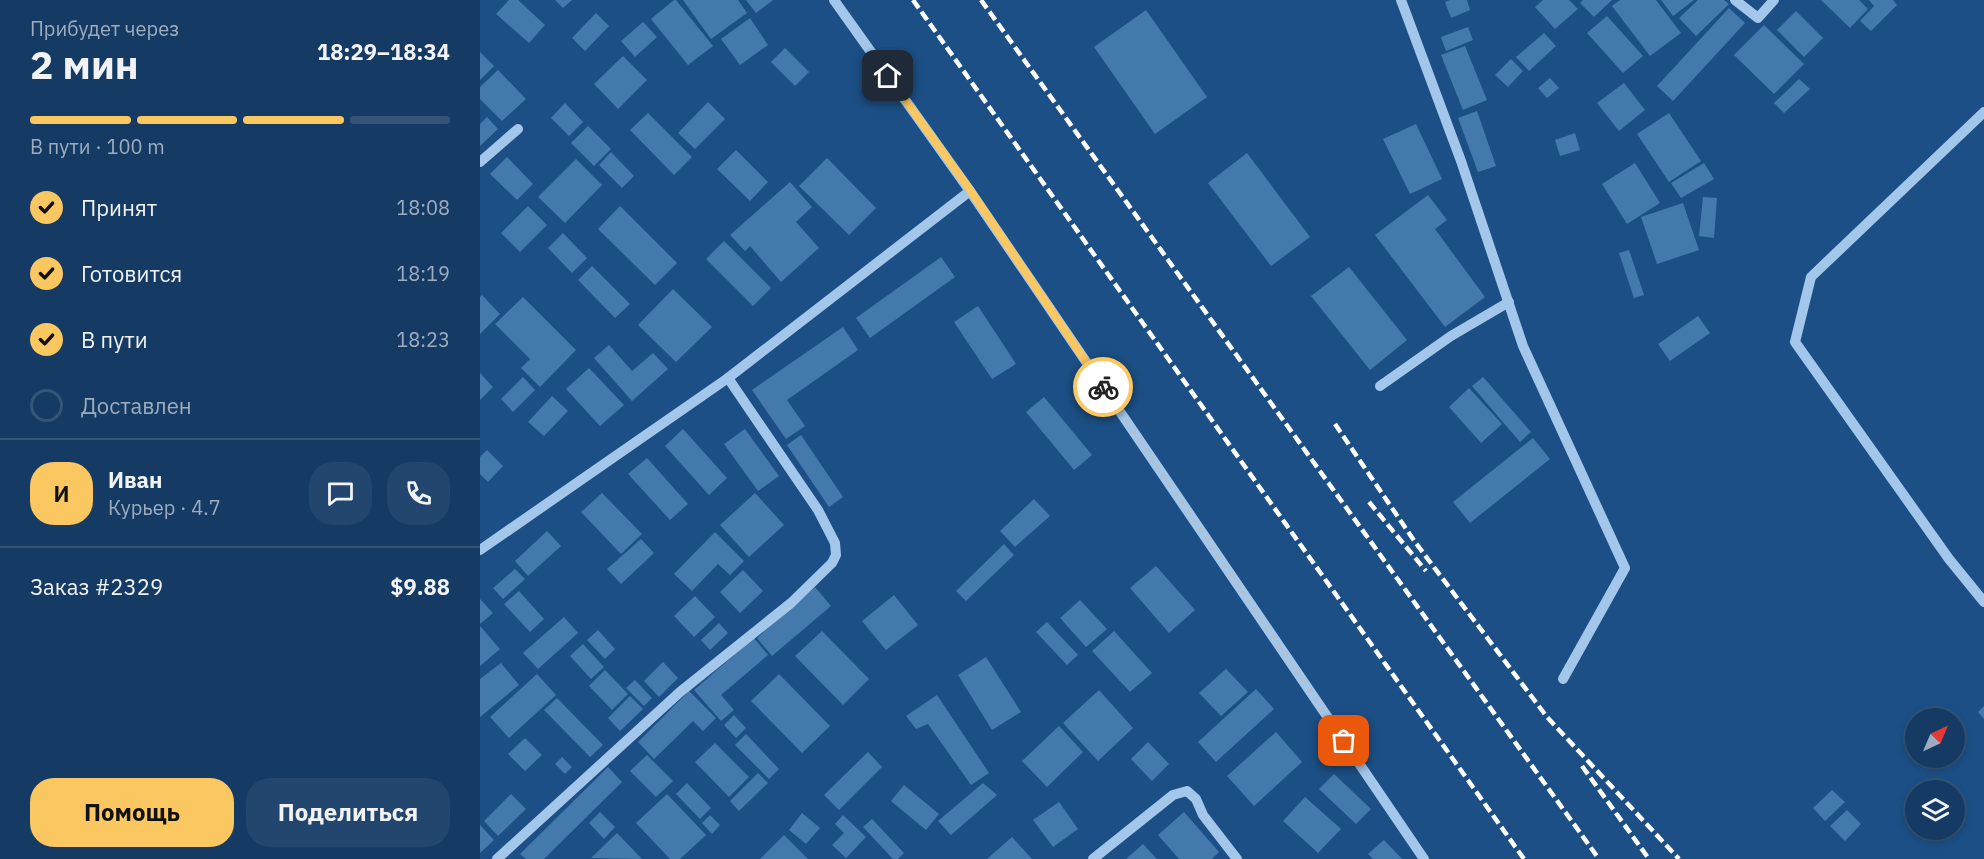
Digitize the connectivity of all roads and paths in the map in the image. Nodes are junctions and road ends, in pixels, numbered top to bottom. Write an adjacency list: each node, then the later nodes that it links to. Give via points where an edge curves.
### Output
1 (834, 0): 8 (street)
2 (1401, 0): 9 (street)
3 (1735, 0): 4 (street, via 1758,18)
4 (1774, 0)
5 (1984, 112): 13 (street, via 1811,277 1795,342 1949,560)
6 (518, 129): 7 (street)
7 (480, 162)
8 (970, 190): 10 (street); 18 (street)
9 (1509, 302): 11 (street, via 1451,336); 14 (street, via 1523,346 1625,568)
10 (728, 378): 12 (street); 15 (street, via 818,510 835,543 836,555 791,603 680,692)
11 (1380, 386)
12 (480, 550)
13 (1984, 602)
14 (1563, 679)
15 (498, 859)
16 (1093, 859): 17 (street, via 1173,795 1187,791 1197,799 1203,815)
17 (1237, 859)
18 (1424, 859)

